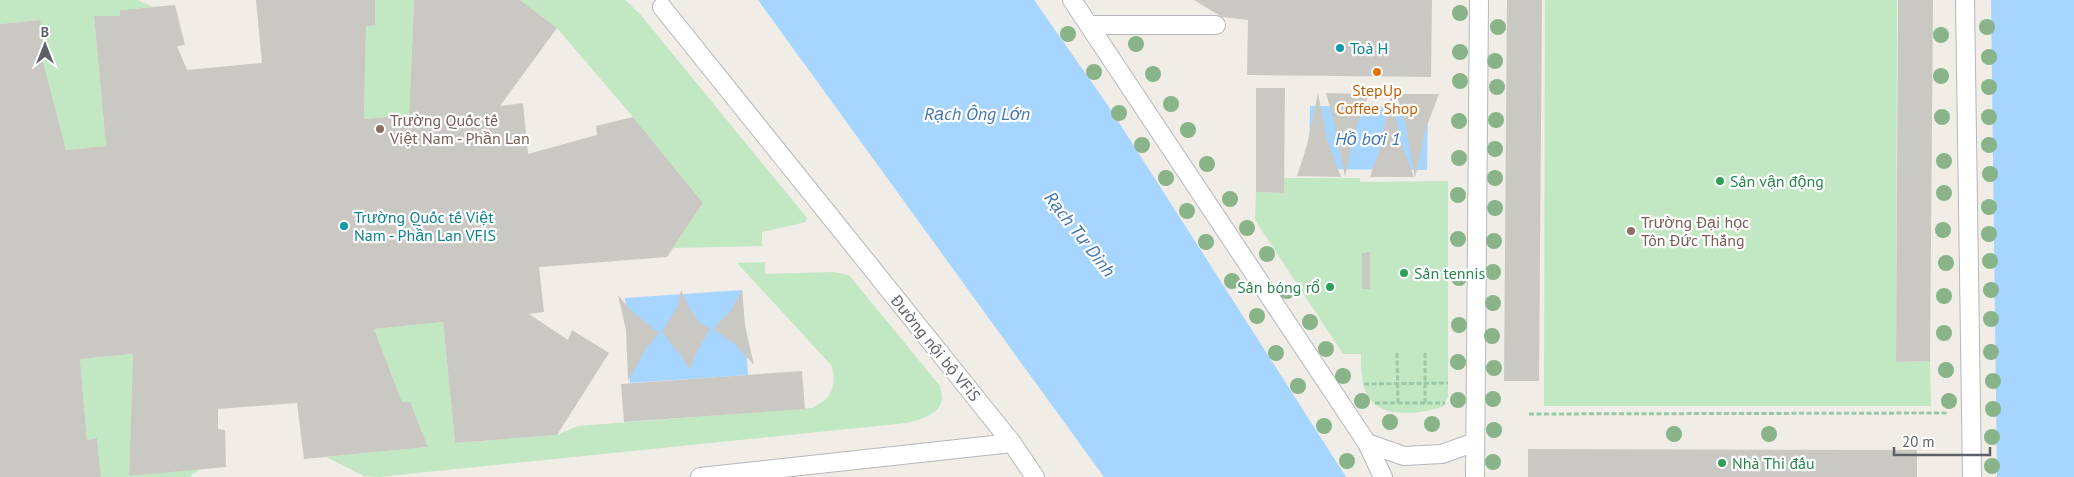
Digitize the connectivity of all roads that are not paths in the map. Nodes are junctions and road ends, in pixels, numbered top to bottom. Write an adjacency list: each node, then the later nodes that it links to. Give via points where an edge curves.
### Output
1 (1072, 0): 5 (lane)
2 (1479, 0): 7 (lane)
3 (1965, 0): 14 (lane)
4 (663, 2): 8 (lane, Đường nội bộ VFiS)
5 (1089, 25): 6 (lane); 9 (lane)
6 (1216, 25)
7 (1475, 442): 9 (lane, via 1442,454 1404,456); 13 (lane)
8 (1012, 443): 10 (lane); 11 (lane, Đường nội bộ VFiS)
9 (1367, 443): 12 (lane)
10 (700, 477)
11 (1035, 477)
12 (1383, 477)
13 (1475, 477)
14 (1972, 477)

